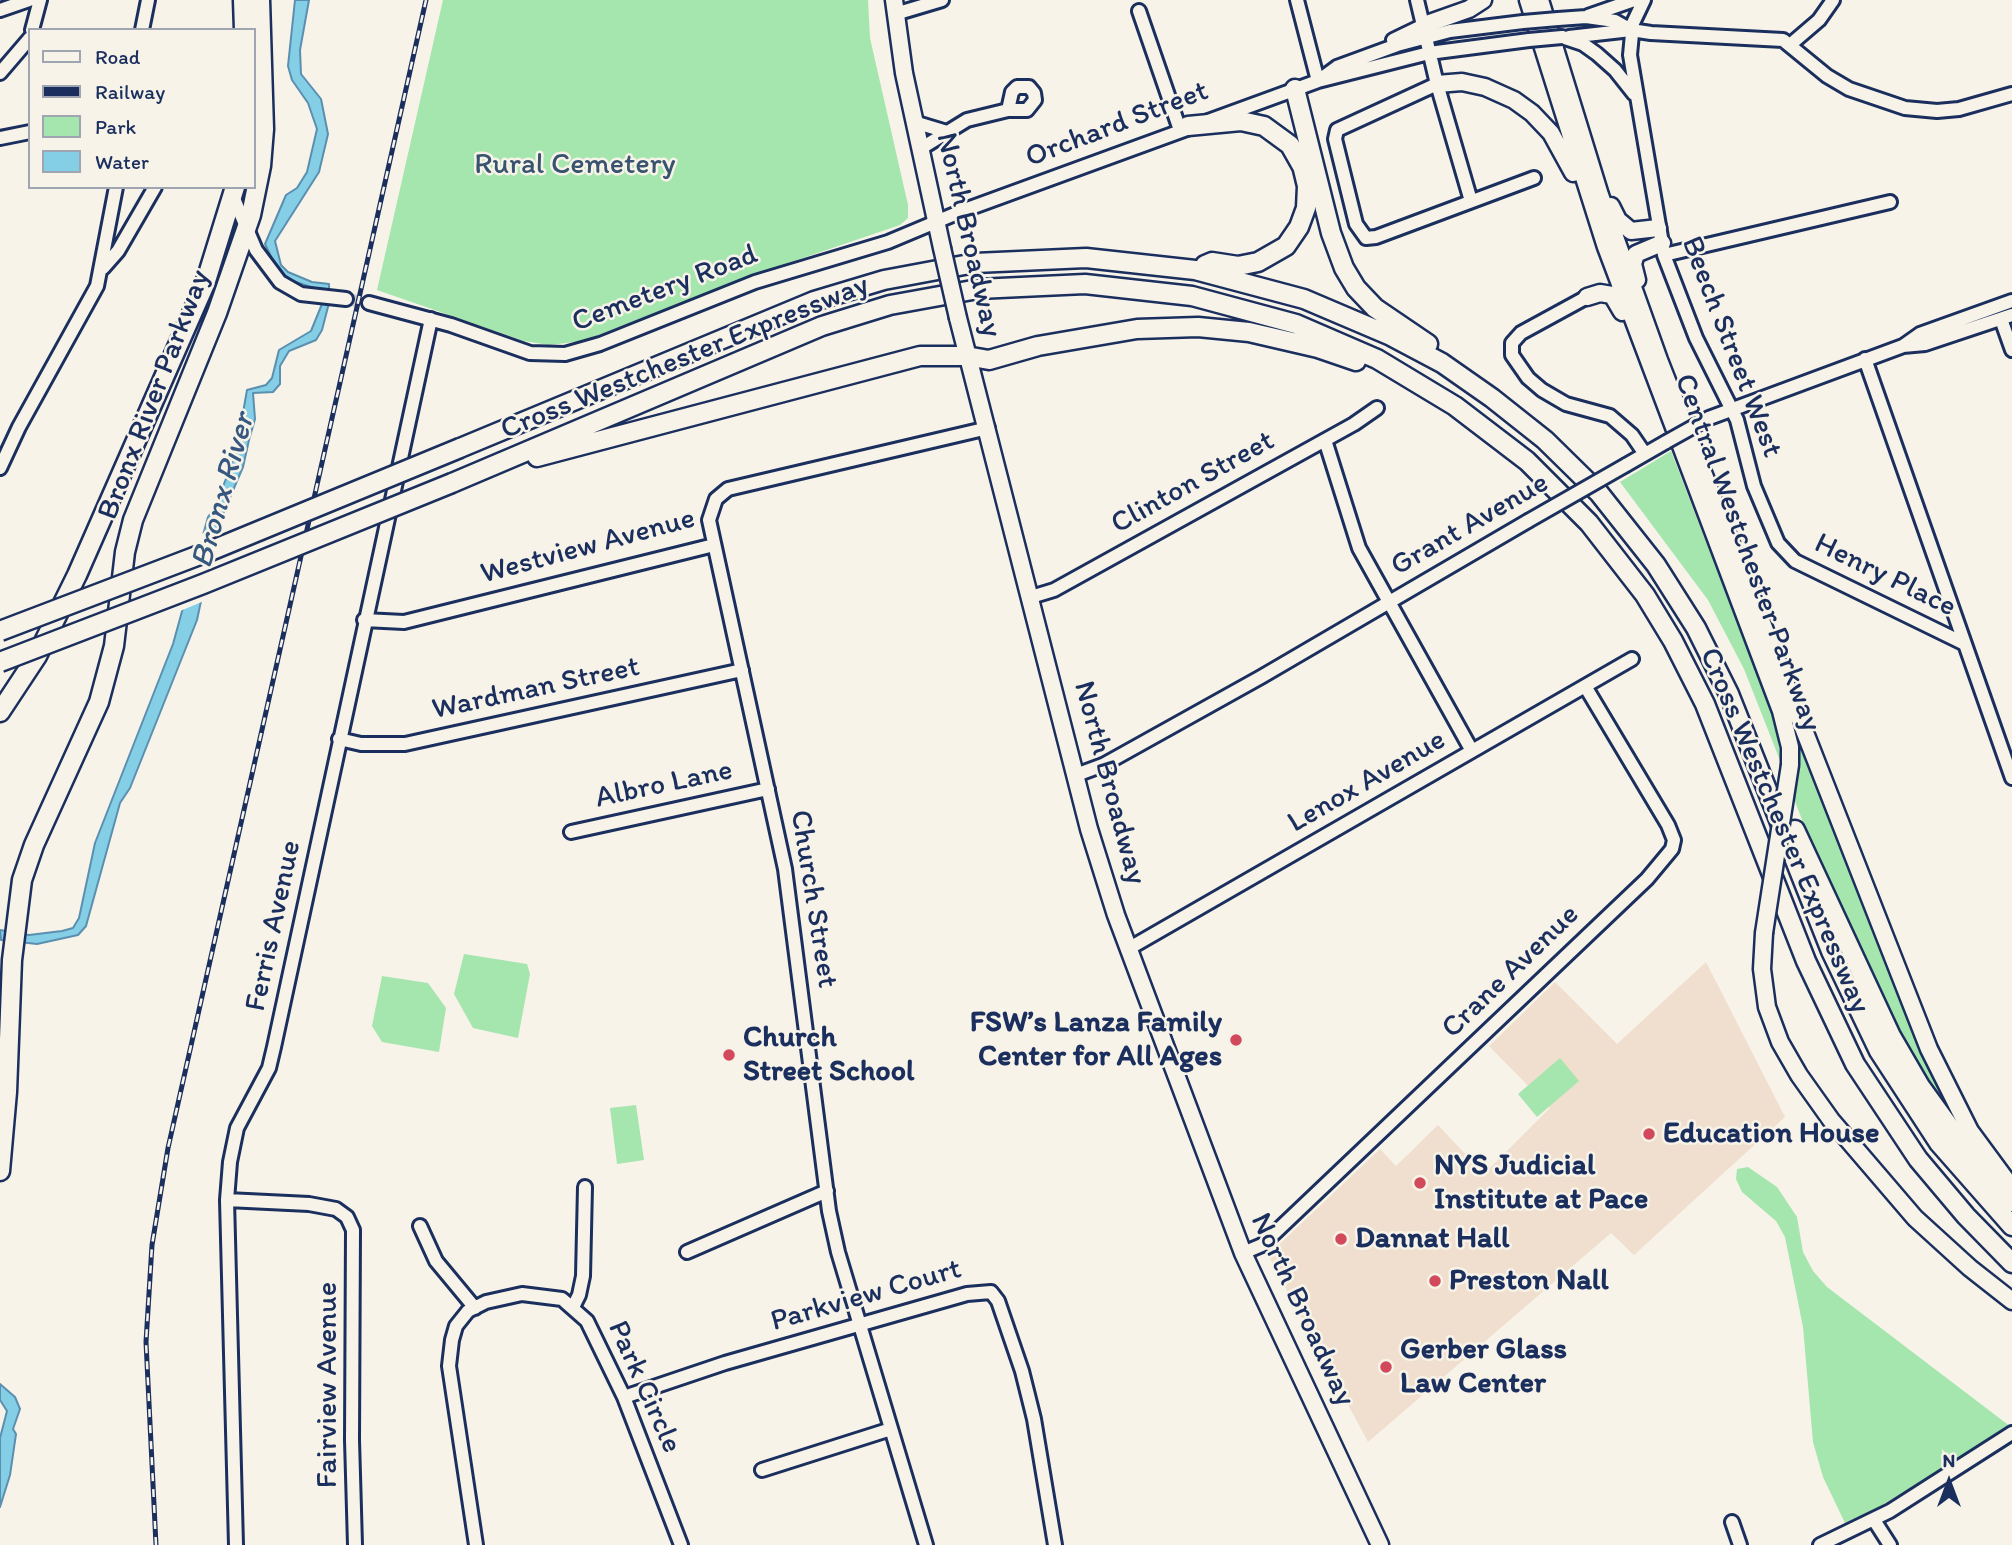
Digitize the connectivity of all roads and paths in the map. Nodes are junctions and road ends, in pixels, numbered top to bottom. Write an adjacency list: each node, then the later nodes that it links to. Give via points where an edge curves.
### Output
1 (29, 0): 16 (street)
2 (40, 0): 19 (street)
3 (148, 0): 20 (street)
4 (243, 0): 21 (highway)
5 (260, 0): 51 (highway, Bronx River Parkway, via 264,139)
6 (942, 0): 15 (street)
7 (1297, 0): 29 (street)
8 (1417, 0): 23 (street)
9 (1483, 0): 23 (main road)
10 (1528, 0): 43 (main road, Central Westchester Parkway)
11 (1540, 0): 47 (main road, Central Westchester Parkway)
12 (1634, 0): 18 (street)
13 (1644, 0): 22 (street)
14 (1833, 0): 26 (street, via 1819,20)
15 (894, 7): 35 (main road, North Broadway)
16 (0, 10)
17 (1139, 12): 36 (street)
18 (1586, 17): 22 (street, via 1615,21); 23 (street, bridge)
19 (33, 28)
20 (142, 28)
21 (244, 28)
22 (1631, 30): 24 (street, Orchard Street); 26 (street, via 1774,38); 33 (street, Beech Street West, via 1629,55)
23 (1425, 31): 27 (street); 29 (street, Orchard Street, via 1329,71)
24 (1562, 37): 27 (street, Orchard Street, bridge); 33 (street, via 1597,54)
25 (28, 40): 28 (street)
26 (1791, 44): 32 (street, via 1849,89 1905,108 1959,109)
27 (1429, 54): 29 (street, Orchard Street); 30 (street)
28 (0, 73)
29 (1318, 81): 31 (street, Orchard Street)
30 (1437, 84): 43 (main road, via 1462,82 1485,87 1523,106 1551,132 1574,176); 48 (street); 48 (street, via 1337,130 1335,139 1356,224 1366,238 1377,237)
31 (1290, 90): 36 (street, Orchard Street); 41 (highway); 66 (highway, via 1343,268 1369,302 1432,346)
32 (2012, 94)
33 (1635, 95): 53 (street, Beech Street West)
34 (1008, 110): 38 (street, via 967,120)
35 (914, 122): 38 (street); 40 (main road, North Broadway)
36 (1184, 128): 41 (highway, via 1241,121 1264,126 1290,145); 50 (street, Orchard Street)
37 (28, 132): 39 (street)
38 (947, 132): 40 (street)
39 (0, 138)
40 (920, 149): 50 (main road, North Broadway)
41 (1305, 175): 55 (highway, via 1306,208 1286,246 1258,262 1238,266 1212,262)
42 (1534, 178): 48 (street)
43 (1585, 186): 52 (main road, Central Westchester Parkway)
44 (116, 189): 54 (street)
45 (154, 189): 54 (street)
46 (232, 190): 51 (street); 87 (highway, Bronx River Parkway, via 197,303 73,585 37,656)
47 (1600, 195): 53 (main road, via 1631,231); 67 (main road, Central Westchester Parkway)
48 (1471, 201)
49 (1890, 202): 53 (street)
50 (936, 222): 61 (street, Cemetery Road, via 888,243 755,282 565,354 530,353); 64 (main road, North Broadway, bridge)
51 (248, 227): 57 (street, via 256,250 280,282 292,291); 96 (highway, Bronx River Parkway, via 138,503 125,552 114,646 104,685 31,854 17,907)
52 (1602, 235): 56 (main road, via 1606,276); 67 (main road, Central Westchester Parkway)
53 (1662, 242): 67 (main road, via 1642,249 1633,264); 69 (street, Beech Street West, via 1680,301)
54 (103, 268): 74 (street)
55 (1195, 270): 66 (highway, Cross Westchester Expressway, via 1322,306); 81 (highway, Cross Westchester Expressway, bridge, via 1123,260 1048,258 975,263 893,278 796,308 210,551)
56 (1587, 297): 67 (main road, via 1604,293 1615,297); 73 (street, via 1521,333 1512,344 1512,355 1542,390 1566,404 1610,416)
57 (340, 299)
58 (2012, 301): 62 (street, Grant Avenue, via 1920,334)
59 (369, 303): 61 (street, Cemetery Road)
60 (2007, 317): 62 (street, Grant Avenue, via 1925,344); 63 (street)
61 (430, 319): 80 (street, Ferris Avenue)
62 (1903, 346): 65 (street, Grant Avenue)
63 (2012, 350)
64 (966, 356): 70 (highway, via 989,360 1038,345 1137,329 1224,329 1336,353); 71 (main road, North Broadway); 75 (highway, via 920,356)
65 (1865, 359): 69 (street, Grant Avenue); 82 (street)
66 (1442, 363): 89 (highway, Cross Westchester Expressway, via 1552,446 1633,534 1701,636)
67 (1655, 364): 98 (main road, Central Westchester Parkway, via 1936,1066 1975,1138); 107 (main road, Central Westchester Parkway, bridge, via 1790,747 1762,969 1767,1007 1780,1042 1798,1075 1915,1218)
68 (1377, 408): 72 (street, Clinton Street)
69 (1730, 408): 73 (street, Grant Avenue, bridge); 77 (street, Beech Street West, via 1754,486)
70 (1469, 415): 75 (highway, Cross Westchester Expressway, via 1362,352 1253,311 1130,287 1013,286 916,299 822,326); 106 (highway, Cross Westchester Expressway, via 1572,504 1654,609 1718,733 1806,961 1855,1065 1918,1159)
71 (988, 428): 76 (street, Westview Avenue, via 728,489 716,499 710,513); 78 (main road, North Broadway)
72 (1325, 440): 78 (street, Clinton Street, via 1054,590); 79 (street, via 1359,548)
73 (1645, 454): 79 (street, Grant Avenue, bridge)
74 (0, 468)
75 (458, 480): 84 (highway, Cross Westchester Expressway, bridge)
76 (714, 545): 80 (street, Westview Avenue, via 404,622); 85 (street, Church Street)
77 (1784, 553): 82 (street, Henry Place)
78 (1031, 597): 92 (main road, North Broadway)
79 (1389, 603): 90 (street); 92 (street, Grant Avenue, via 1115,758)
80 (364, 620): 88 (street, Ferris Avenue)
81 (0, 631)
82 (1965, 644): 91 (street)
83 (1632, 659): 86 (street, Lenox Avenue)
84 (0, 662)
85 (742, 670): 88 (street, Wardman Street, via 405,744); 93 (street, Church Street)
86 (1585, 686): 90 (street, Lenox Avenue); 105 (street, Crane Avenue, via 1668,825 1674,839 1672,849 1647,880 1262,1245)
87 (0, 712)
88 (339, 739): 100 (street, Ferris Avenue, via 269,1068 237,1128)
89 (1751, 746): 101 (highway, via 1795,829 1891,1036 1959,1140); 103 (highway, Cross Westchester Expressway, via 1831,951 1879,1051 1939,1143)
90 (1472, 751): 95 (street, Lenox Avenue)
91 (2011, 771)
92 (1076, 775): 95 (main road, North Broadway)
93 (768, 789): 94 (street, Albro Lane); 99 (street, Church Street, via 789,896)
94 (571, 832)
95 (1128, 949): 105 (main road, North Broadway)
96 (0, 1171)
97 (585, 1187): 108 (street, via 583,1276)
98 (2012, 1188)
99 (827, 1191): 104 (street); 110 (street, Church Street)
100 (227, 1200): 118 (street, Ferris Avenue); 119 (street, Fairview Avenue, via 309,1203 336,1209 351,1225 355,1245)
101 (2012, 1202)
102 (420, 1226): 109 (street, via 436,1261)
103 (2012, 1226)
104 (687, 1252)
105 (1242, 1254): 117 (main road, North Broadway)
106 (2012, 1263)
107 (2012, 1301)
108 (573, 1307): 109 (street, Park Circle, via 551,1296 522,1294); 111 (street, Park Circle, via 587,1321)
109 (475, 1308): 120 (street, via 456,1326 449,1366)
110 (859, 1326): 111 (street, Parkview Court); 112 (street, Church Street); 123 (street, Parkview Court, via 967,1294 987,1291 995,1295 1041,1444)
111 (624, 1397): 121 (street, Park Circle)
112 (891, 1429): 114 (street); 122 (street, Church Street)
113 (2012, 1433): 115 (street)
114 (762, 1470)
115 (1874, 1520): 125 (street); 126 (street)
116 (1732, 1522): 124 (street)
117 (1375, 1544)
118 (236, 1545)
119 (355, 1545)
120 (476, 1545)
121 (681, 1545)
122 (926, 1545)
123 (1055, 1545)
124 (1740, 1545)
125 (1819, 1545)
126 (1890, 1545)

